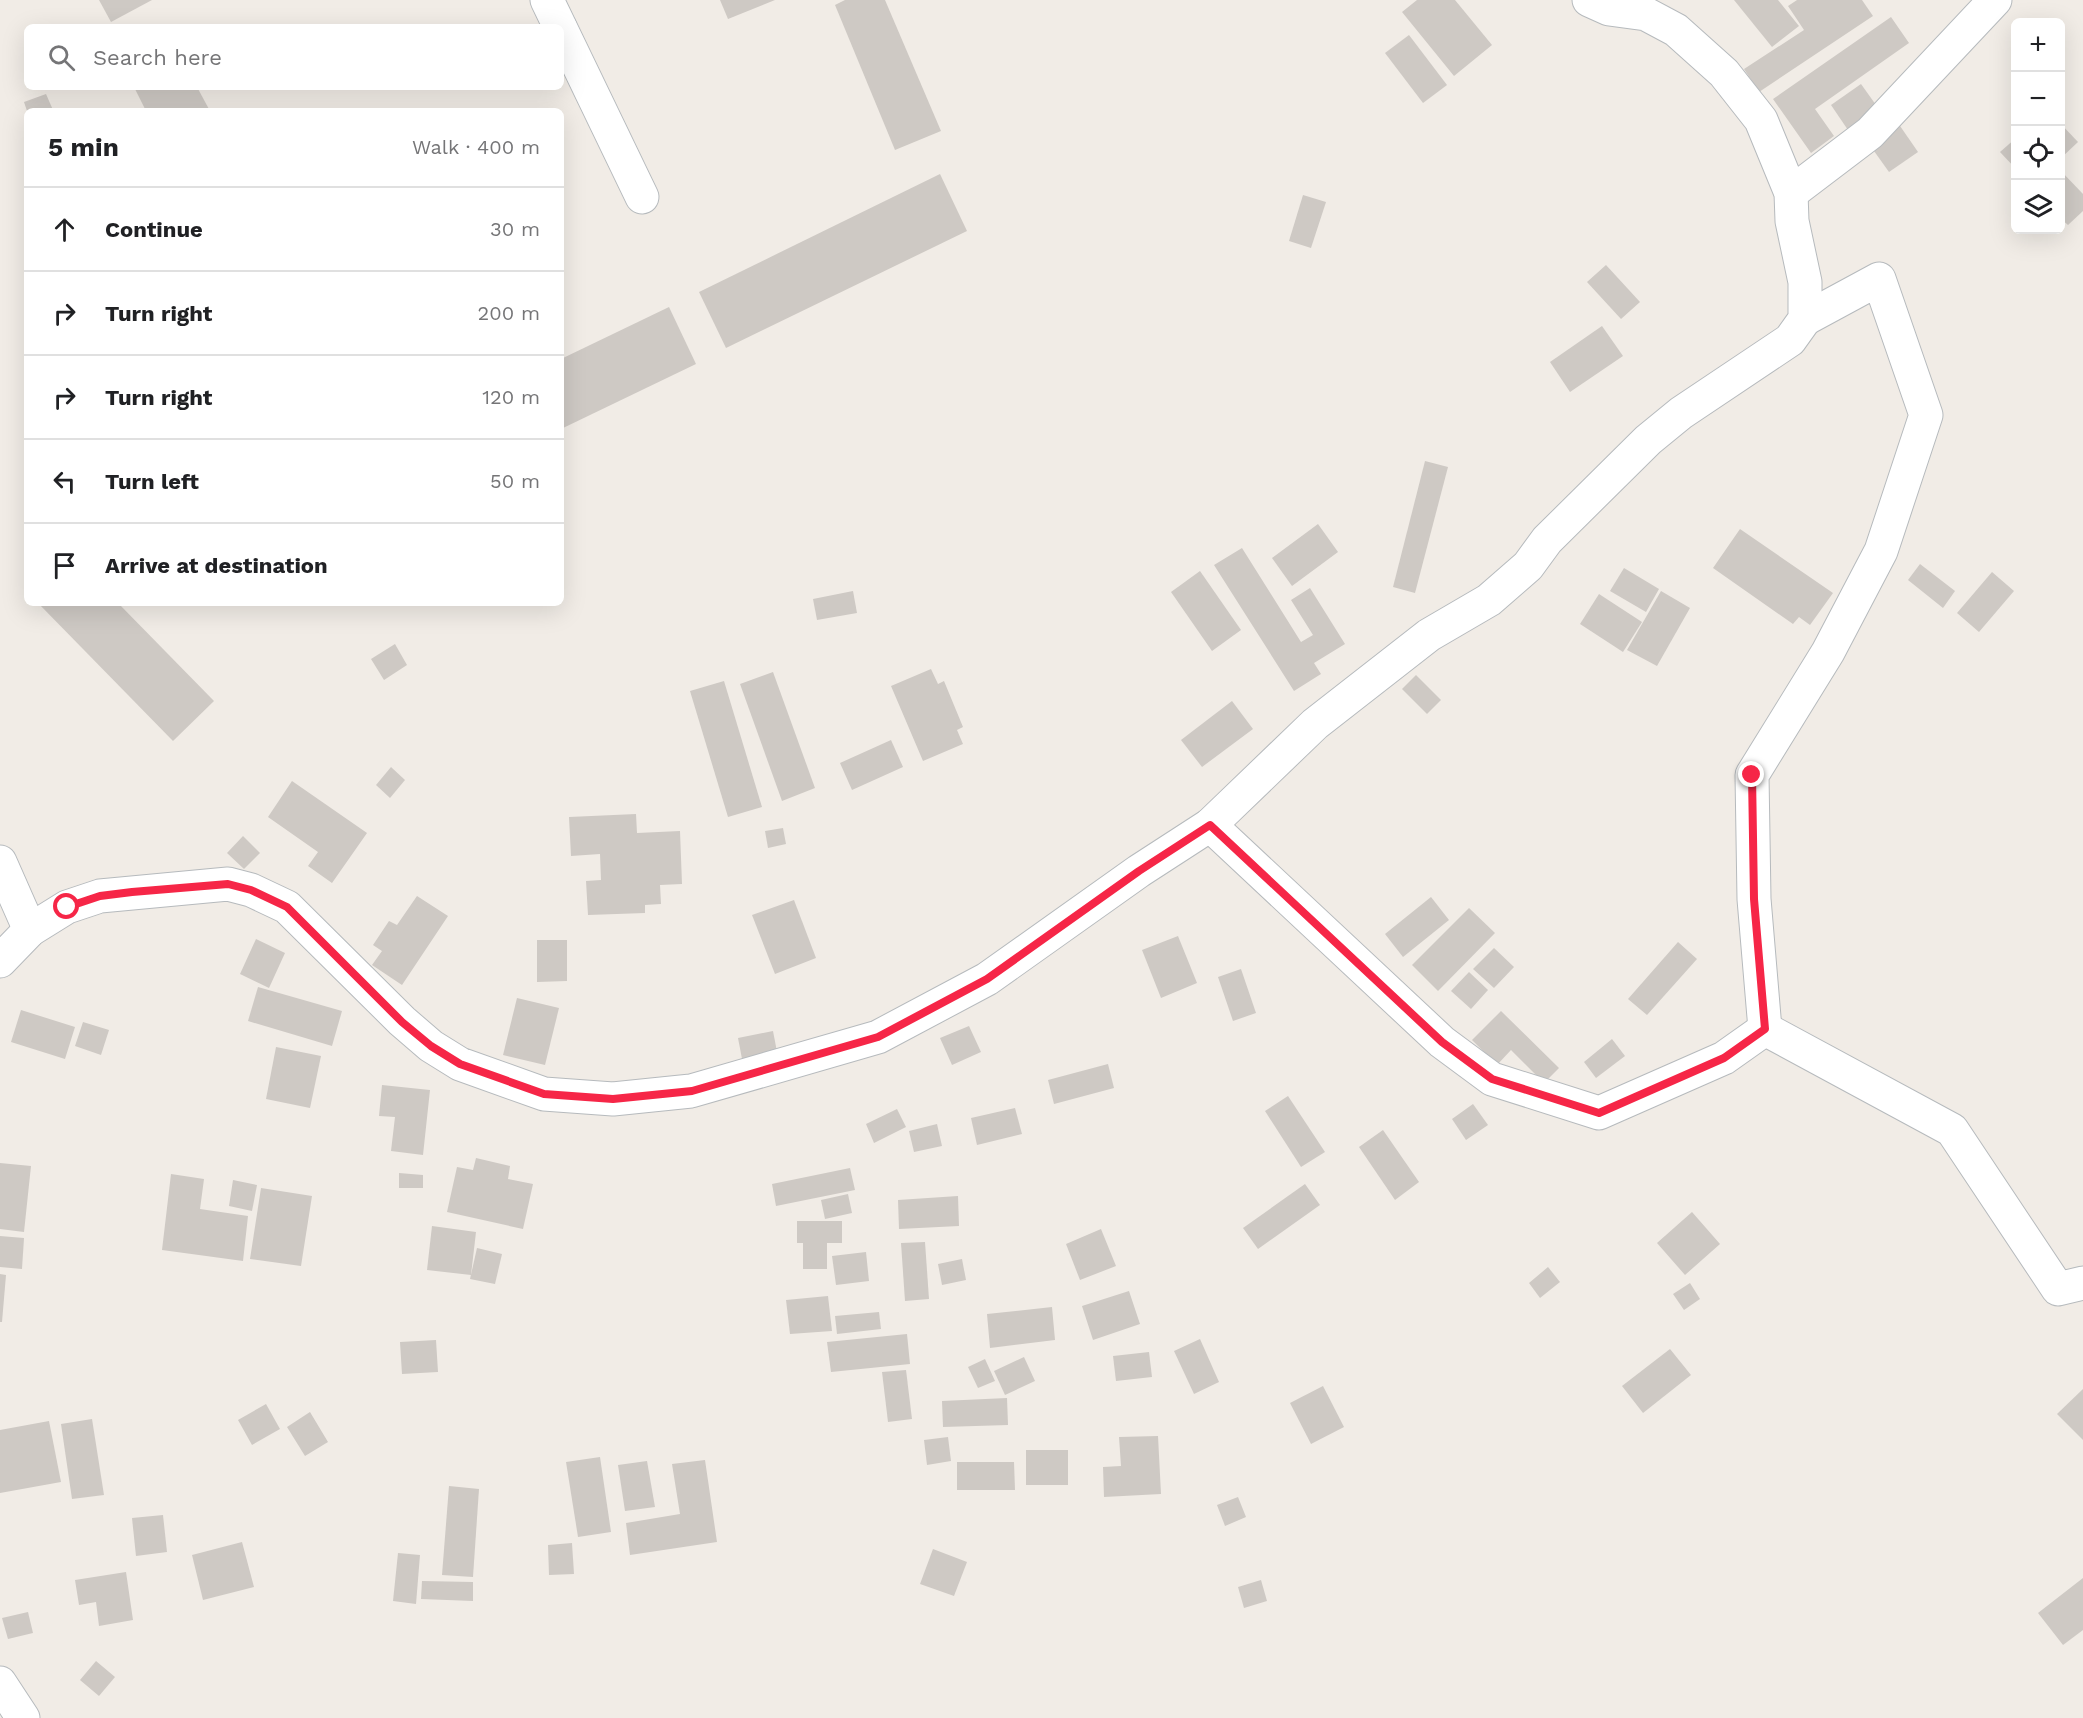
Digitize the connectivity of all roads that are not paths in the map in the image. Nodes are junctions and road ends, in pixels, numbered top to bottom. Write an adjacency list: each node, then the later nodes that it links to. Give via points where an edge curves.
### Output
1 (547, 0): 4 (street)
2 (1589, 0): 6 (street, via 1609,9 1646,14 1676,30 1724,73 1761,120)
3 (1995, 0): 6 (street, via 1870,133)
4 (558, 24)
5 (564, 36): 7 (street)
6 (1791, 193): 8 (street, via 1792,221 1805,282)
7 (642, 197)
8 (1805, 318): 9 (street, via 1790,340 1681,413 1648,440 1547,540 1528,566 1489,600 1429,635 1315,724); 13 (street, via 1879,279 1926,415 1881,551 1828,652 1752,775 1754,899)
9 (1210, 825): 11 (street, via 987,979 878,1037 692,1091 613,1099 544,1094 460,1064 402,1022 287,907 251,890 228,884 100,896 67,907); 13 (street, via 1442,1042 1492,1079 1599,1113 1724,1058)
10 (0, 862): 11 (street)
11 (30, 930): 12 (street)
12 (0, 961)
13 (1765, 1029): 14 (street, via 1952,1130 2058,1289)
14 (2083, 1283)
15 (0, 1683): 16 (street)
16 (23, 1718)

